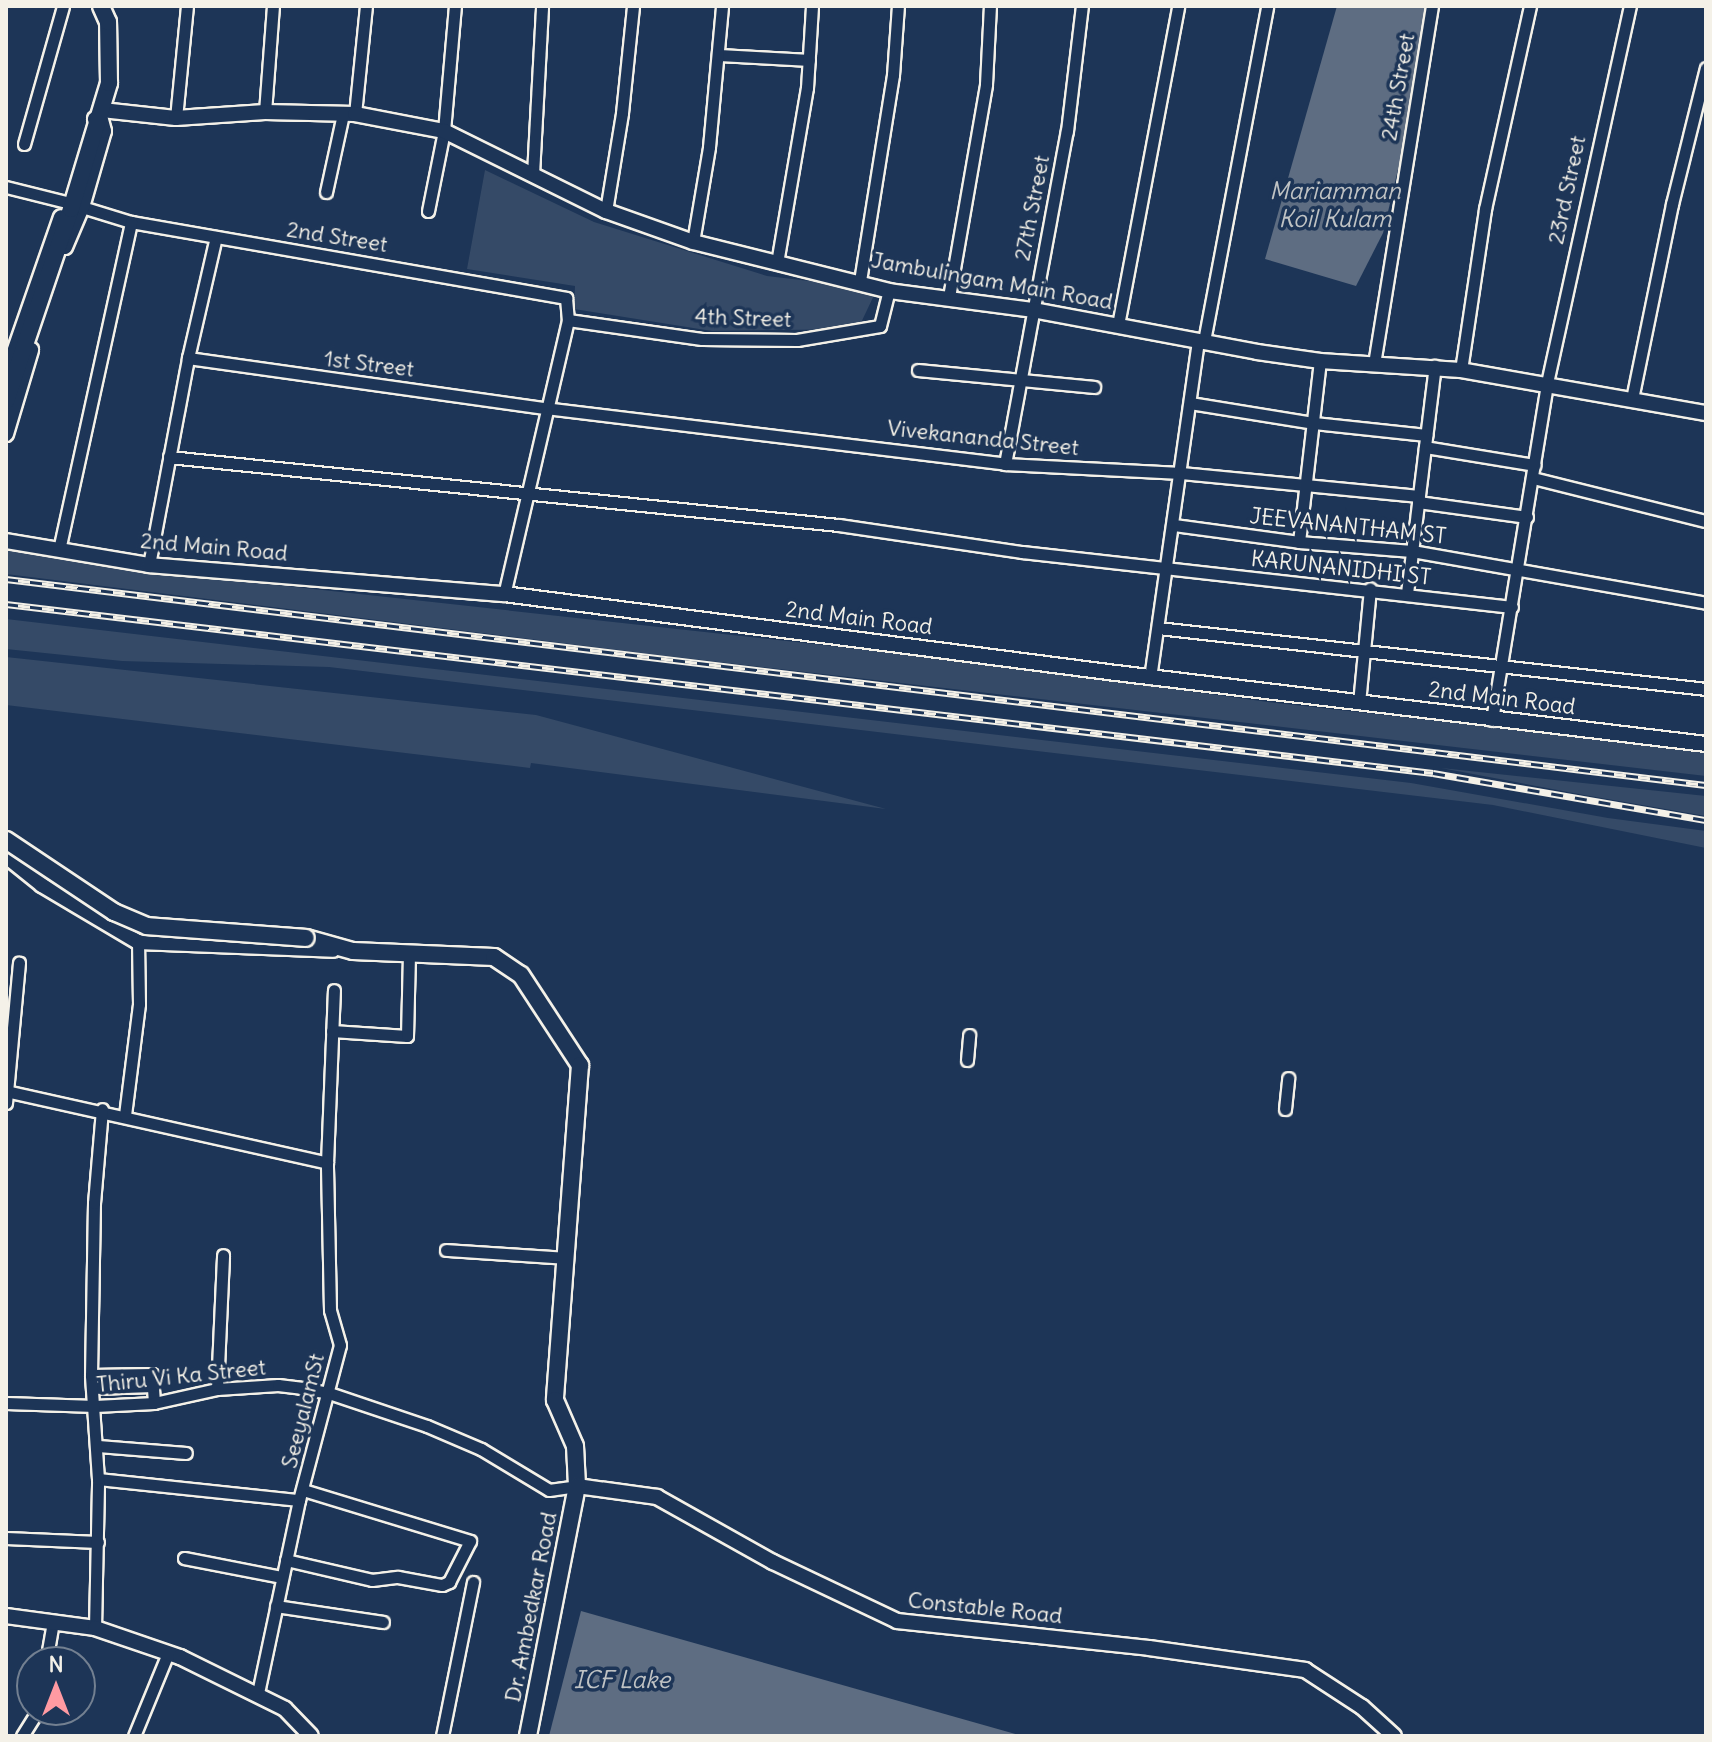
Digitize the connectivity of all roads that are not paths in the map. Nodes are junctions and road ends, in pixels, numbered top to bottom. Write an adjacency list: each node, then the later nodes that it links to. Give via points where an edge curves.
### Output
1 (63, 6): 27 (street)
2 (101, 6): 24 (main road, via 111,54)
3 (187, 6): 25 (street)
4 (273, 6): 22 (street)
5 (366, 6): 23 (street)
6 (455, 6): 26 (street)
7 (542, 6): 28 (street)
8 (633, 6): 34 (street)
9 (722, 6): 19 (street)
10 (812, 6): 20 (street)
11 (898, 6): 39 (street, via 893,75)
12 (990, 6): 41 (street, via 986,84)
13 (1082, 6): 42 (street, 27th Street, via 1067,131)
14 (1178, 6): 44 (street)
15 (1267, 6): 45 (street)
16 (1432, 6): 48 (street, 24th Street)
17 (1530, 6): 51 (street, via 1485,209)
18 (1630, 6): 54 (street, 23rd Street)
19 (720, 55): 20 (street); 37 (street)
20 (809, 60): 38 (street)
21 (1706, 68): 56 (street)
22 (265, 112): 23 (street, Jambulingam Main Road); 25 (street, Jambulingam Main Road)
23 (349, 114): 26 (street, Jambulingam Main Road); 30 (street)
24 (100, 117): 25 (street, Jambulingam Main Road); 31 (street, via 90,123); 32 (street, via 104,131); 57 (main road)
25 (176, 118)
26 (444, 131): 28 (street, Jambulingam Main Road); 33 (street)
27 (24, 144)
28 (533, 174): 34 (street, Jambulingam Main Road)
29 (6, 187): 31 (street)
30 (326, 192)
31 (66, 202): 52 (street)
32 (82, 207): 35 (street, 2nd Street); 62 (street, via 53,276)
33 (428, 211)
34 (606, 211): 37 (street, Jambulingam Main Road)
35 (131, 222): 36 (street, 2nd Street); 77 (street)
36 (216, 237): 43 (street, 2nd Street, via 566,298); 46 (street)
37 (693, 242): 38 (street, Jambulingam Main Road)
38 (777, 263): 39 (street, Jambulingam Main Road)
39 (860, 281): 40 (street, Jambulingam Main Road)
40 (889, 291): 41 (street, Jambulingam Main Road); 43 (street, 4th Street, via 880,326 797,340 702,339)
41 (949, 297): 42 (street, Jambulingam Main Road)
42 (1033, 310): 44 (street, Jambulingam Main Road); 53 (street, 27th Street)
43 (568, 320): 59 (street)
44 (1118, 325): 45 (street, Jambulingam Main Road)
45 (1201, 341): 47 (street, Jambulingam Main Road); 58 (street)
46 (188, 358): 59 (street, 1st Street); 64 (street)
47 (1320, 361): 48 (street, Jambulingam Main Road); 61 (street)
48 (1374, 364): 49 (street, Jambulingam Main Road)
49 (1435, 366): 51 (street, Jambulingam Main Road); 63 (street)
50 (918, 370): 53 (street)
51 (1461, 370): 54 (street, Jambulingam Main Road)
52 (6, 375)
53 (1021, 377): 55 (street); 65 (street, 27th Street)
54 (1547, 383): 56 (street, Jambulingam Main Road); 66 (street, 23rd Street)
55 (1094, 387)
56 (1632, 399): 60 (street, Jambulingam Main Road)
57 (6, 401)
58 (1190, 403): 61 (street); 67 (street)
59 (545, 408): 65 (street, Vivekananda Street); 70 (street)
60 (1706, 413)
61 (1314, 423): 63 (street); 69 (street)
62 (7, 428)
63 (1426, 441): 66 (street); 71 (street)
64 (169, 457): 70 (street, KARUNANIDHI ST); 79 (street)
65 (1005, 464): 67 (street, Vivekananda Street)
66 (1535, 465): 68 (street, 23rd Street)
67 (1181, 473): 69 (street, Vivekananda Street); 74 (street)
68 (1533, 478): 72 (street, 23rd Street); 73 (street)
69 (1306, 487): 71 (street, Vivekananda Street); 76 (street)
70 (525, 492): 80 (street, KARUNANIDHI ST); 84 (street)
71 (1418, 499): 72 (street, Vivekananda Street); 78 (street)
72 (1527, 517): 81 (street, 23rd Street)
73 (1706, 521)
74 (1174, 525): 76 (street, JEEVANANTHAM ST); 80 (street)
75 (6, 541): 77 (street, 2nd Main Road)
76 (1299, 542): 78 (street, JEEVANANTHAM ST)
77 (59, 550): 79 (street, 2nd Main Road)
78 (1412, 551): 81 (street, JEEVANANTHAM ST); 83 (street)
79 (149, 565): 84 (street, 2nd Main Road)
80 (1167, 567): 82 (street, KARUNANIDHI ST); 87 (street)
81 (1518, 567): 85 (street, JEEVANANTHAM ST); 86 (street, 23rd Street)
82 (1370, 589): 83 (street, KARUNANIDHI ST); 88 (street)
83 (1407, 593): 86 (street, KARUNANIDHI ST)
84 (504, 594): 90 (street, 2nd Main Road)
85 (1706, 603)
86 (1512, 607): 89 (street, 23rd Street)
87 (1158, 628): 88 (street); 90 (street)
88 (1367, 649): 89 (street); 92 (street)
89 (1500, 664): 91 (street); 93 (street, 23rd Street)
90 (1150, 678): 92 (street, 2nd Main Road)
91 (1706, 689)
92 (1359, 703): 93 (street, 2nd Main Road)
93 (1492, 720): 94 (street, 2nd Main Road)
94 (1706, 744)
95 (6, 831): 97 (street, via 15,837 19,852)
96 (6, 840): 99 (main road, Dr. Ambedkar Road, bridge, via 114,912 147,926 306,938)
97 (11, 860): 98 (street, via 42,885)
98 (138, 942): 99 (street); 110 (street, via 139,1004)
99 (353, 951): 100 (main road, Dr. Ambedkar Road)
100 (409, 953): 103 (street, via 407,1036); 114 (main road, Dr. Ambedkar Road, via 494,957 521,975 580,1065)
101 (19, 963): 107 (street)
102 (334, 990): 103 (street, SeeyalamSt)
103 (332, 1031): 111 (street, SeeyalamSt)
104 (969, 1035): 105 (street)
105 (967, 1060)
106 (1288, 1078): 109 (street)
107 (7, 1095): 108 (street)
108 (102, 1109): 110 (street); 115 (street, via 94,1203)
109 (1285, 1109)
110 (125, 1115): 111 (street)
111 (327, 1163): 117 (street, SeeyalamSt, via 330,1310 340,1345)
112 (446, 1250): 114 (street)
113 (223, 1255): 116 (street)
114 (566, 1258): 124 (main road, Dr. Ambedkar Road, via 555,1400 575,1446)
115 (92, 1382): 119 (street, via 152,1374); 120 (street)
116 (217, 1389): 117 (street, Thiru Vi Ka Street, via 278,1385); 119 (street, Thiru Vi Ka Street)
117 (329, 1393): 124 (street, Thiru Vi Ka Street, via 481,1449 549,1490); 125 (street, SeeyalamSt)
118 (6, 1403): 120 (street, Thiru Vi Ka Street)
119 (154, 1403): 120 (street, Thiru Vi Ka Street)
120 (95, 1406): 121 (street)
121 (98, 1446): 122 (street); 123 (street)
122 (186, 1453)
123 (98, 1479): 125 (street); 127 (street)
124 (577, 1486): 143 (main road, Dr. Ambedkar Road); 144 (street, Constable Road, via 657,1497 773,1562 897,1621 1305,1670 1362,1707)
125 (301, 1495): 129 (street, SeeyalamSt); 129 (street, via 470,1541 449,1582 442,1585 398,1577 372,1580)
126 (6, 1538): 127 (street)
127 (98, 1542): 136 (street)
128 (184, 1558): 130 (street)
129 (286, 1560): 130 (street, SeeyalamSt)
130 (282, 1577): 132 (street, SeeyalamSt)
131 (473, 1582): 142 (street)
132 (276, 1606): 135 (street); 139 (street, SeeyalamSt)
133 (6, 1616): 134 (street)
134 (53, 1622): 136 (street); 137 (street)
135 (383, 1622)
136 (95, 1628): 138 (street)
137 (49, 1646)
138 (168, 1653): 139 (street); 140 (street)
139 (258, 1693): 141 (street, via 285,1709)
140 (134, 1736)
141 (311, 1736)
142 (442, 1736)
143 (528, 1736)
144 (1394, 1736)

